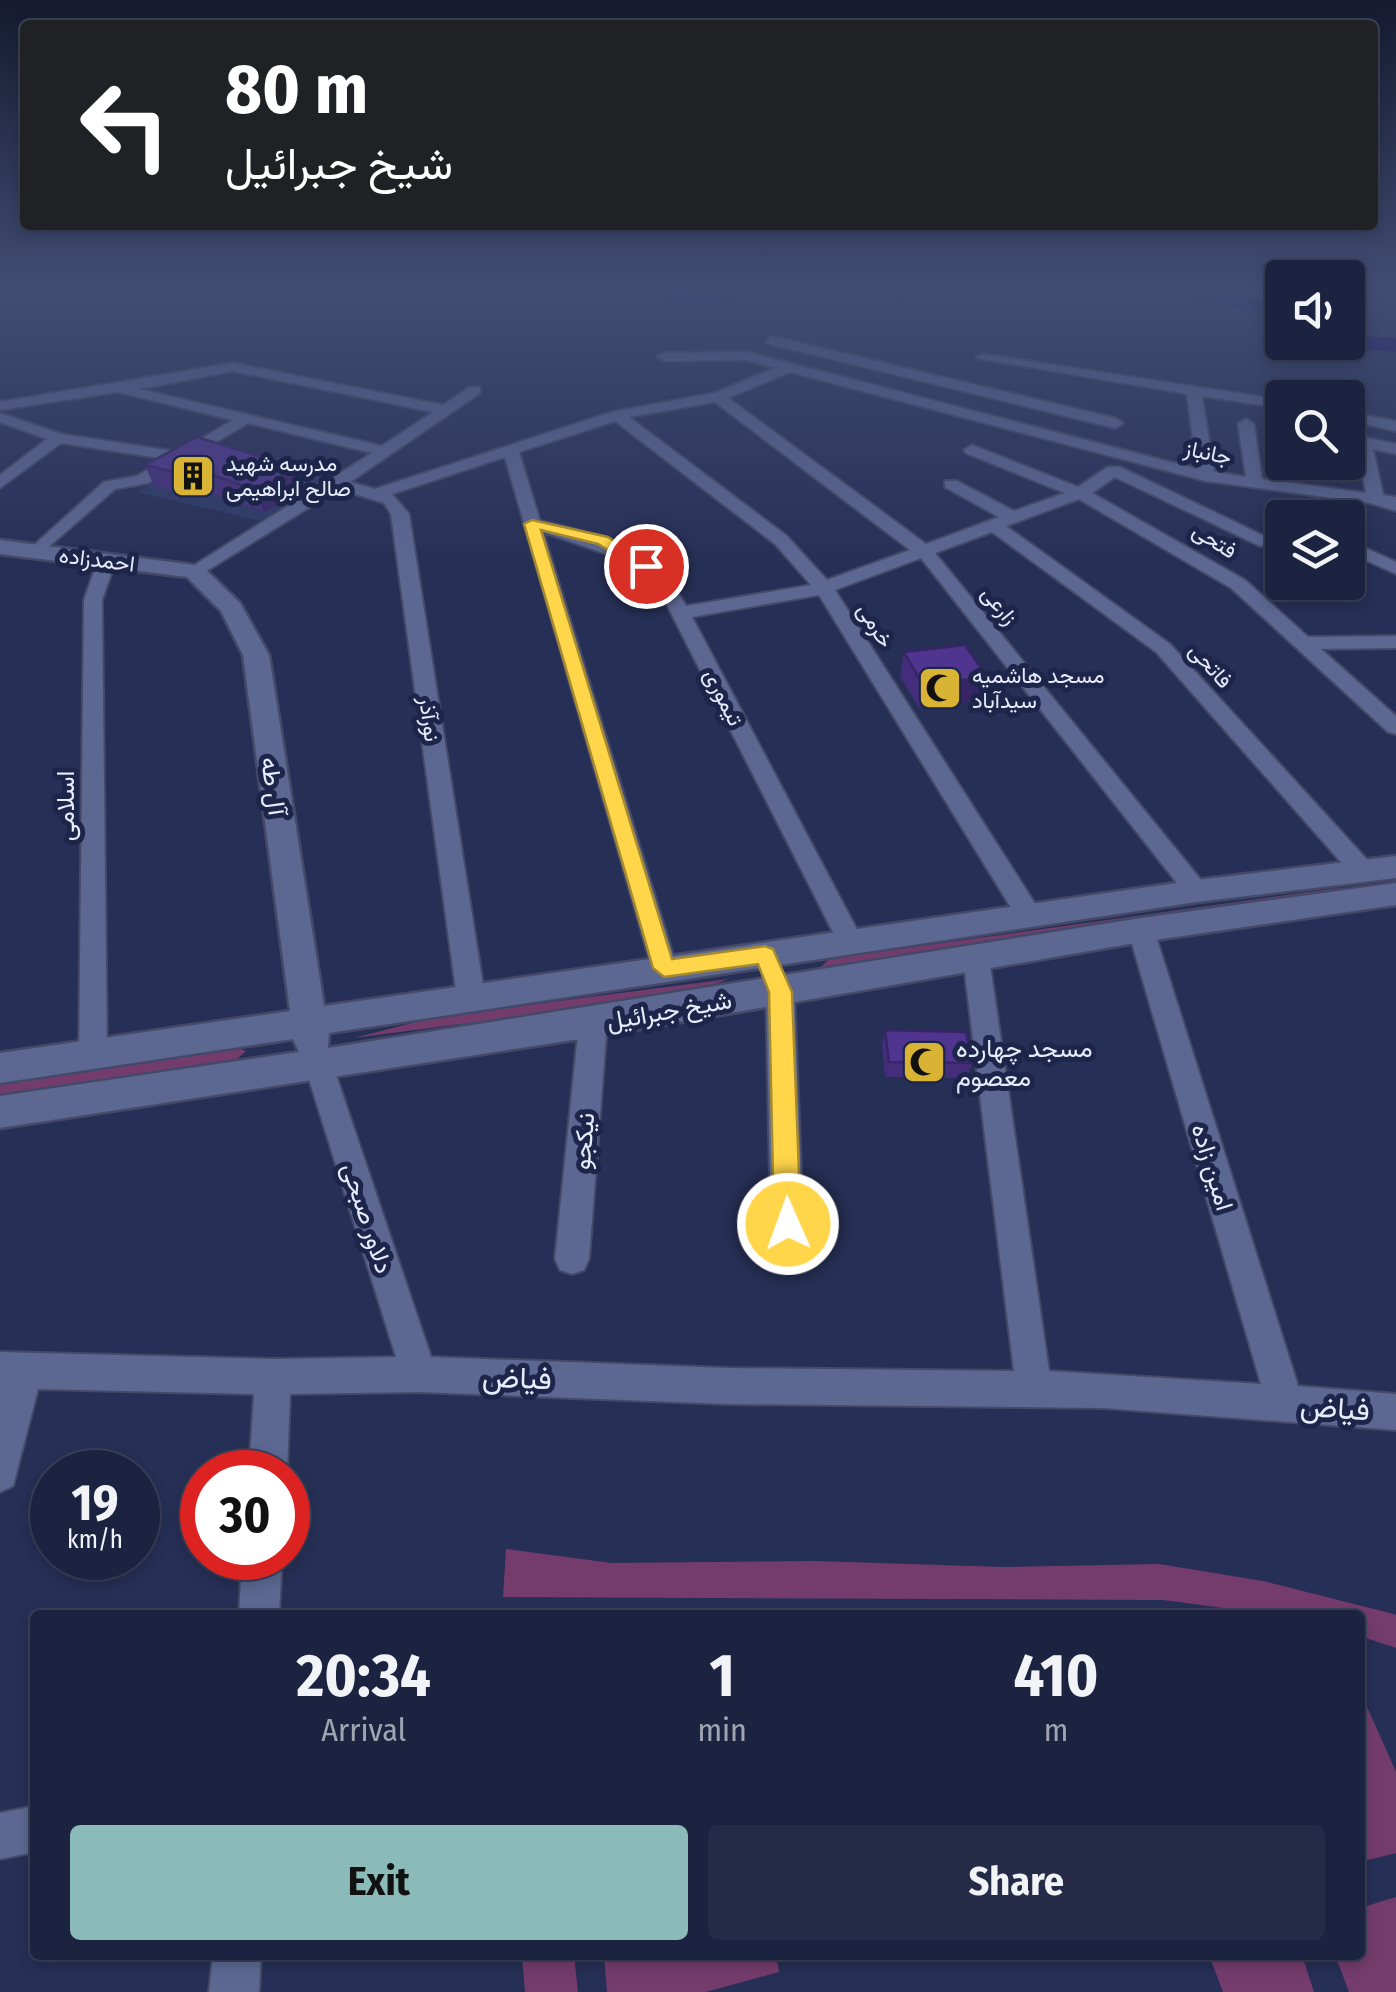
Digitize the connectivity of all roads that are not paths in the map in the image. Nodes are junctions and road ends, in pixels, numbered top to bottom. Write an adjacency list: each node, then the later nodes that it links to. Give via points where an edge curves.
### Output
1 (162, 380): 10 (street)
2 (297, 380): 16 (street)
3 (758, 380): 13 (street)
4 (840, 380): 9 (street, جانباز)
5 (872, 380): 9 (street)
6 (937, 380): 21 (street)
7 (1113, 380): 21 (street)
8 (1138, 380): 11 (street)
9 (864, 386): 31 (street, جانباز)
10 (118, 388): 15 (street); 19 (street)
11 (1194, 389): 14 (street); 33 (street)
12 (475, 390): 16 (street)
13 (718, 397): 17 (street); 47 (street, زارعی)
14 (1265, 401)
15 (0, 406)
16 (447, 410): 29 (street)
17 (617, 415): 27 (street); 52 (street, خرمی, via 780,540)
18 (0, 416): 24 (street)
19 (242, 420): 29 (street); 30 (street)
20 (1365, 420): 23 (street)
21 (1115, 423): 31 (street)
22 (1246, 424): 37 (street)
23 (1396, 426)
24 (58, 438): 30 (street); 34 (street)
25 (1365, 442): 26 (street)
26 (1396, 449)
27 (510, 450): 39 (street); 43 (street)
28 (972, 450): 38 (street, فتحی)
29 (385, 451): 35 (street)
30 (182, 457): 46 (street, via 142,480 110,486)
31 (1134, 457): 33 (street, جانباز)
32 (1365, 467): 40 (street)
33 (1206, 476): 37 (street, جانباز)
34 (0, 484)
35 (337, 484): 39 (street); 51 (street)
36 (952, 484): 42 (street, فاتحی)
37 (1255, 484): 40 (street, جانباز)
38 (1080, 493): 42 (street); 44 (street, via 1114,470); 55 (street, فتحی, via 1238,584)
39 (377, 494): 66 (street, نورآذر, via 400,514)
40 (1376, 500): 41 (street, جانباز)
41 (1396, 506)
42 (1002, 521): 47 (street); 57 (street, فاتحی, via 1163,648)
43 (532, 524): 53 (street, تیموری, via 619,548 646,566); 64 (street)
44 (1265, 540)
45 (0, 546): 46 (street, احمدزاده)
46 (38, 551): 49 (street, احمدزاده)
47 (926, 553): 52 (street); 58 (street, زارعی)
48 (1365, 553): 50 (street)
49 (107, 560): 51 (street, احمدزاده); 69 (street, اسلامی, via 93,600)
50 (1396, 568)
51 (194, 571): 67 (street, آل طه, via 231,608 256,655)
52 (824, 588): 53 (street); 59 (street, خرمی)
53 (681, 612): 61 (street, تیموری)
54 (1396, 642): 55 (street)
55 (1308, 644): 56 (street, فتحی)
56 (1396, 727)
57 (1384, 882): 58 (street, شیخ جبرائیل); 60 (street, شیخ جبرائیل)
58 (1197, 891): 59 (street, شیخ جبرائیل)
59 (1030, 917): 61 (street, شیخ جبرائیل)
60 (1141, 930): 63 (street, شیخ جبرائیل); 79 (street, امین زاده)
61 (850, 943): 62 (street, شیخ جبرائیل)
62 (765, 954): 64 (street, شیخ جبرائیل); 65 (street)
63 (976, 958): 65 (street, شیخ جبرائیل); 78 (street)
64 (664, 968): 66 (street, شیخ جبرائیل)
65 (780, 992): 68 (street, شیخ جبرائیل); 73 (street)
66 (470, 998): 67 (street, شیخ جبرائیل)
67 (307, 1022): 69 (street, شیخ جبرائیل); 70 (street, آل طه)
68 (593, 1024): 70 (street, شیخ جبرائیل); 74 (street, نیکجو)
69 (93, 1054): 71 (street, شیخ جبرائیل)
70 (318, 1062): 72 (street, شیخ جبرائیل); 76 (street, دلاور صبحی)
71 (0, 1068)
72 (0, 1112)
73 (788, 1224)
74 (572, 1258)
75 (12, 1371): 77 (street, فیاض); 82 (street)
76 (419, 1374): 77 (street, فیاض); 78 (street, فیاض)
77 (273, 1377): 81 (street)
78 (1034, 1390): 79 (street, فیاض)
79 (1285, 1404): 80 (street, فیاض)
80 (1396, 1412)
81 (269, 1450)
82 (0, 1473)
83 (261, 1580): 84 (street)
84 (259, 1610)
85 (30, 1830): 86 (street)
86 (0, 1836)
87 (237, 1960): 88 (street)
88 (234, 1992)

